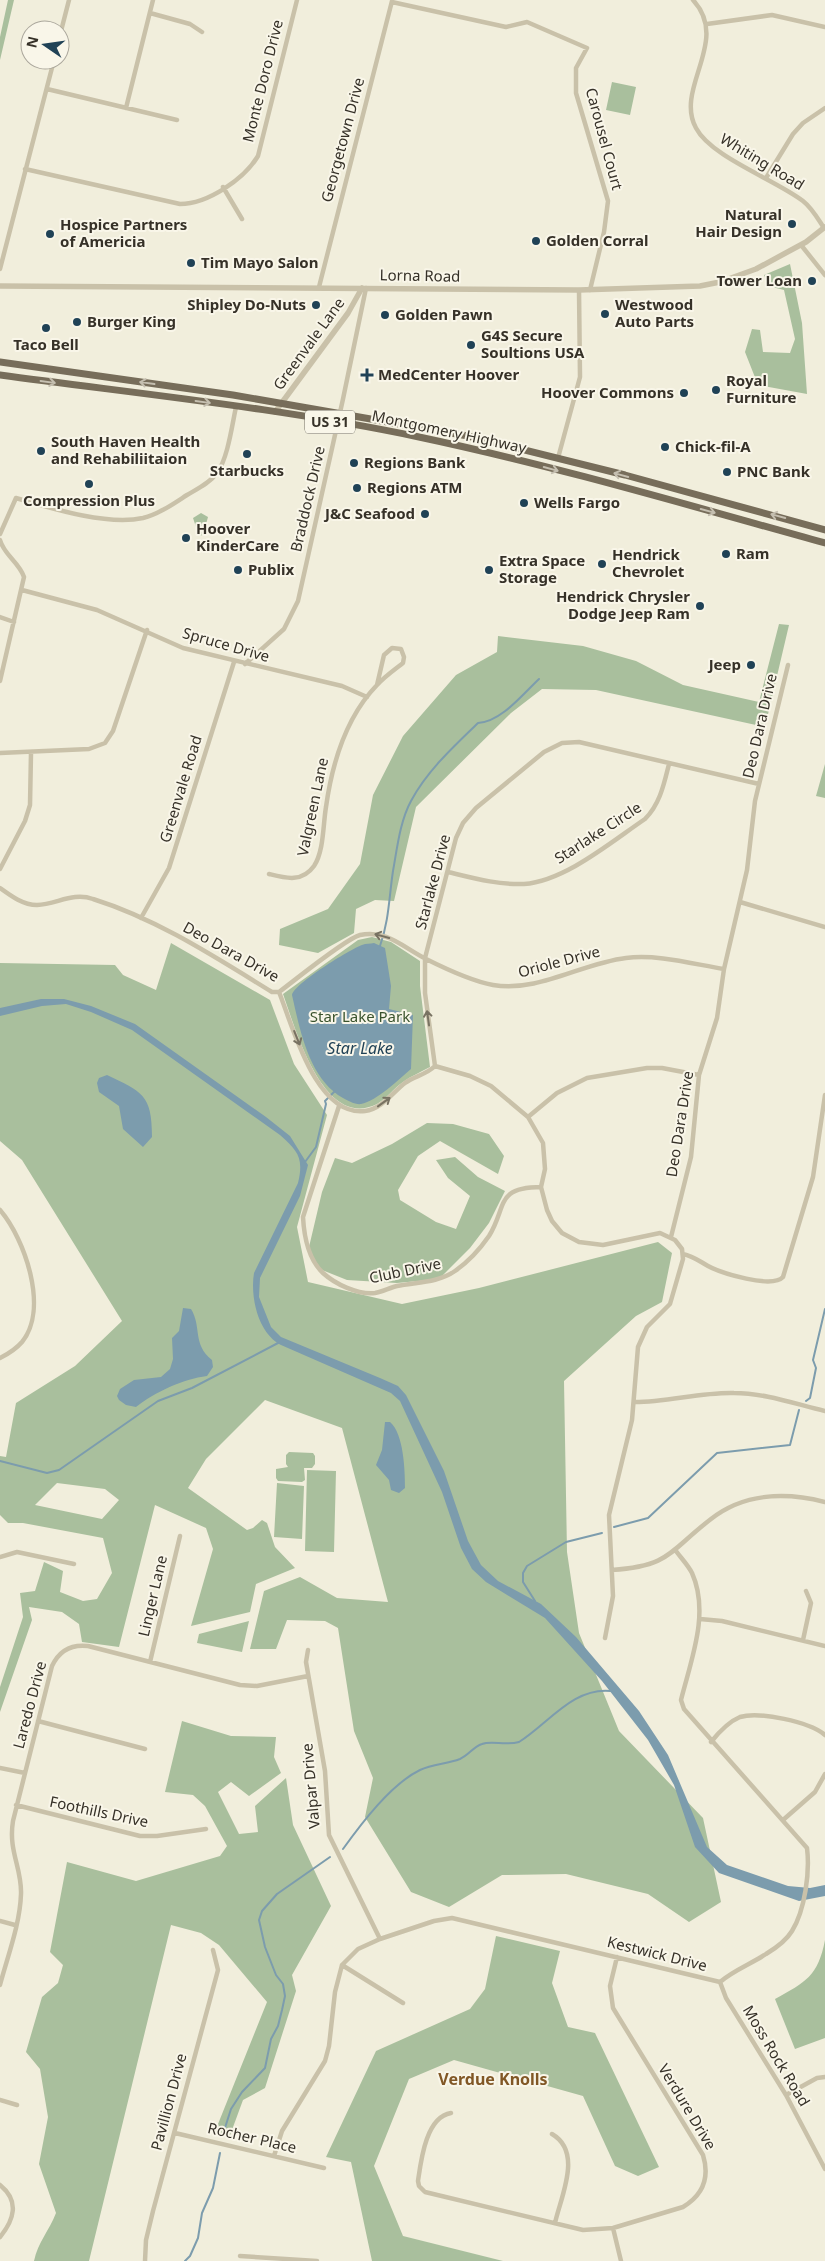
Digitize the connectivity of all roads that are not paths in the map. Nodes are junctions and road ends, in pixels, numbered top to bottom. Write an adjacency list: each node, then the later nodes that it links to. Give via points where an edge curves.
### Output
1 (69, 0): 7 (street)
2 (153, 0): 6 (street)
3 (297, 0): 18 (street, Monte Doro Drive, via 258,156 244,173)
4 (693, 0): 8 (street)
5 (392, 1): 25 (street, Georgetown Drive); 28 (street, Carousel Court, via 506,27 527,22 587,48 576,68 576,93 608,202)
6 (150, 13): 10 (street, via 190,24); 13 (street)
7 (64, 20)
8 (707, 24): 9 (street, via 772,15); 17 (street, Whiting Road, via 705,47 691,102 695,128 712,146)
9 (825, 26)
10 (202, 32)
11 (52, 70): 12 (street)
12 (47, 89): 13 (street); 16 (street)
13 (126, 108): 15 (street)
14 (825, 108): 17 (street, via 803,123)
15 (177, 120)
16 (25, 169): 18 (street, Monte Doro Drive, via 180,204 197,202); 22 (street)
17 (766, 178): 20 (street, Whiting Road, via 803,201)
18 (223, 187): 19 (street)
19 (242, 219)
20 (824, 228): 21 (street, Lorna Road)
21 (801, 245): 23 (street); 28 (street, Lorna Road, via 748,274 720,282 700,286)
22 (0, 269)
23 (825, 275)
24 (0, 286): 25 (street, Lorna Road)
25 (319, 287): 26 (street, Lorna Road)
26 (364, 288): 27 (street, Lorna Road); 29 (street, Greenvale Lane); 32 (street, Greenvale Lane)
27 (579, 290): 28 (street, Lorna Road); 37 (street, via 580,378)
28 (590, 290)
29 (359, 320): 35 (street, Braddock Drive)
30 (0, 362): 32 (main road, Montgomery Highway / US 31, one-way to 30)
31 (0, 375): 33 (main road, Montgomery Highway / US 31, one-way to 33)
32 (282, 403): 34 (street, Greenvale Lane); 35 (main road, Montgomery Highway / US 31)
33 (236, 407): 34 (main road, Montgomery Highway / US 31); 39 (street, via 217,473 160,512 140,518 112,518 52,510 16,498)
34 (275, 412): 36 (main road, Montgomery Highway / US 31)
35 (340, 412): 36 (street, Braddock Drive); 37 (main road, Montgomery Highway / US 31, via 468,436)
36 (338, 423): 41 (main road, Montgomery Highway / US 31, one-way to 41, via 504,457); 47 (street, Braddock Drive, via 298,601 284,629)
37 (558, 458): 38 (main road, Montgomery Highway / US 31, one-way to 37)
38 (825, 530)
39 (0, 534)
40 (0, 540): 42 (street, via 20,567 24,577)
41 (825, 543)
42 (22, 590): 44 (street); 45 (street, Spruce Drive, via 87,608)
43 (0, 617): 44 (street)
44 (14, 622): 49 (street)
45 (147, 630): 46 (street, Spruce Drive, via 182,648); 53 (street, via 108,740 89,749)
46 (234, 662): 47 (street, Spruce Drive); 61 (street, Greenvale Road, via 169,868)
47 (245, 664): 51 (street, Spruce Drive, via 342,686)
48 (788, 665): 55 (street, Deo Dara Drive)
49 (0, 681)
50 (377, 684): 50 (street, Valgreen Lane, via 403,662 401,649 392,648 384,655); 51 (street, Valgreen Lane)
51 (368, 697): 58 (street, Valgreen Lane, via 346,733 336,758 314,867 302,876 290,879)
52 (0, 753): 53 (street)
53 (31, 753): 56 (street, via 30,805)
54 (669, 764): 55 (street, Starlake Drive); 57 (street, Starlake Circle, via 661,793 645,820 560,874 524,884 491,883); 57 (street, Starlake Drive, via 579,742 562,743 544,752 476,808 456,838)
55 (759, 784): 60 (street, Deo Dara Drive)
56 (0, 869)
57 (448, 872): 63 (street, Starlake Drive)
58 (269, 874)
59 (0, 888): 61 (street, Deo Dara Drive, via 17,900 35,905 77,896 91,898)
60 (740, 902): 62 (street); 64 (street, Deo Dara Drive)
61 (141, 918): 65 (street, Deo Dara Drive, via 272,992)
62 (825, 928)
63 (425, 958): 64 (street, Oriole Drive, via 476,980 517,987 628,957); 65 (street, Oriole Drive, one-way to 65, via 393,939 374,934 358,936); 66 (street, Starlake Drive, one-way to 63, via 424,993)
64 (724, 969): 67 (street, Deo Dara Drive, via 717,1018)
65 (279, 992): 69 (street, Deo Dara Drive, one-way to 69, via 309,1068 325,1093)
66 (435, 1066): 69 (street, one-way to 66, via 353,1111 379,1106 406,1082); 70 (street, via 491,1086)
67 (699, 1075): 70 (street, via 647,1068 587,1078 563,1089); 73 (street, Deo Dara Drive, via 690,1157)
68 (825, 1096): 74 (street, via 813,1177 783,1277 774,1283 762,1281 718,1270)
69 (339, 1106): 71 (street, Club Drive, via 303,1217 304,1232 316,1263 337,1283 357,1291 374,1293 454,1272 470,1259 490,1234 500,1207 510,1194 528,1187)
70 (528, 1117): 71 (street, via 543,1143)
71 (541, 1187): 73 (street, via 552,1221 562,1233 579,1242 603,1245 660,1233)
72 (0, 1210): 75 (street, via 25,1254 34,1302 27,1335 17,1347)
73 (671, 1237): 74 (street)
74 (683, 1254): 76 (street, via 670,1304 640,1338 636,1357)
75 (0, 1358)
76 (635, 1402): 77 (street, via 735,1393 764,1396); 83 (street, via 610,1506)
77 (825, 1411)
78 (825, 1502): 80 (street, via 787,1496 745,1501 711,1518)
79 (180, 1536): 90 (street, Linger Lane)
80 (676, 1551): 83 (street, via 651,1564); 85 (street, Kestwick Drive, via 696,1582)
81 (0, 1557): 82 (street, via 17,1552)
82 (74, 1564)
83 (612, 1570): 86 (street, via 611,1610)
84 (806, 1590): 87 (street, via 812,1603)
85 (700, 1619): 87 (street); 94 (street, Kestwick Drive, via 681,1700 684,1709)
86 (605, 1638)
87 (803, 1640): 88 (street)
88 (825, 1646)
89 (308, 1650): 91 (street, Valpar Drive)
90 (150, 1662): 91 (street, Laredo Drive, via 257,1686); 92 (street, Laredo Drive, via 88,1646 66,1649 52,1666)
91 (308, 1676): 104 (street, Valpar Drive, via 325,1771 329,1835)
92 (38, 1721): 95 (street); 97 (street, Laredo Drive)
93 (825, 1735): 94 (street, via 807,1726 759,1714 738,1718)
94 (711, 1742): 100 (street, Kestwick Drive)
95 (145, 1749)
96 (0, 1768): 97 (street)
97 (25, 1773): 99 (street, Laredo Drive)
98 (825, 1774): 100 (street, via 815,1792)
99 (16, 1805): 101 (street, Foothills Drive, via 140,1836); 103 (street, Laredo Drive, via 11,1842 21,1893)
100 (783, 1820): 108 (street, Kestwick Drive, via 807,1848 809,1862 807,1881 792,1931 781,1944)
101 (206, 1829)
102 (0, 1921): 103 (street)
103 (15, 1925): 109 (street, Laredo Drive)
104 (380, 1939): 106 (street, Kestwick Drive, via 452,1918); 107 (street, Kestwick Drive, via 358,1949)
105 (213, 1950): 116 (street, Pavillion Drive, via 218,1970)
106 (616, 1957): 108 (street, Kestwick Drive); 123 (street, Verdure Drive, via 610,1986 613,2008 702,2155 706,2176 702,2189 683,2207)
107 (342, 1965): 110 (street); 118 (street, via 325,2061 282,2131)
108 (720, 1982): 112 (street, Moss Rock Road, via 726,1998)
109 (0, 1985)
110 (403, 2003)
111 (825, 2076): 112 (street)
112 (786, 2095): 119 (street, Moss Rock Road)
113 (0, 2100): 114 (street)
114 (17, 2104)
115 (451, 2113): 122 (street, Verdure Drive, via 441,2115 432,2125 419,2186 424,2192)
116 (175, 2133): 118 (street, Rocher Place); 127 (street, Pavillion Drive, via 148,2230)
117 (552, 2134): 122 (street, via 565,2146 569,2160)
118 (274, 2156): 120 (street, Rocher Place)
119 (824, 2166)
120 (324, 2168)
121 (0, 2185): 124 (street, via 11,2198 14,2210 11,2222)
122 (555, 2223): 123 (street, Verdure Drive, via 583,2230)
123 (614, 2228): 129 (street)
124 (0, 2237)
125 (240, 2256): 126 (street)
126 (288, 2260): 128 (street)
127 (145, 2261)
128 (317, 2261)
129 (621, 2261)

